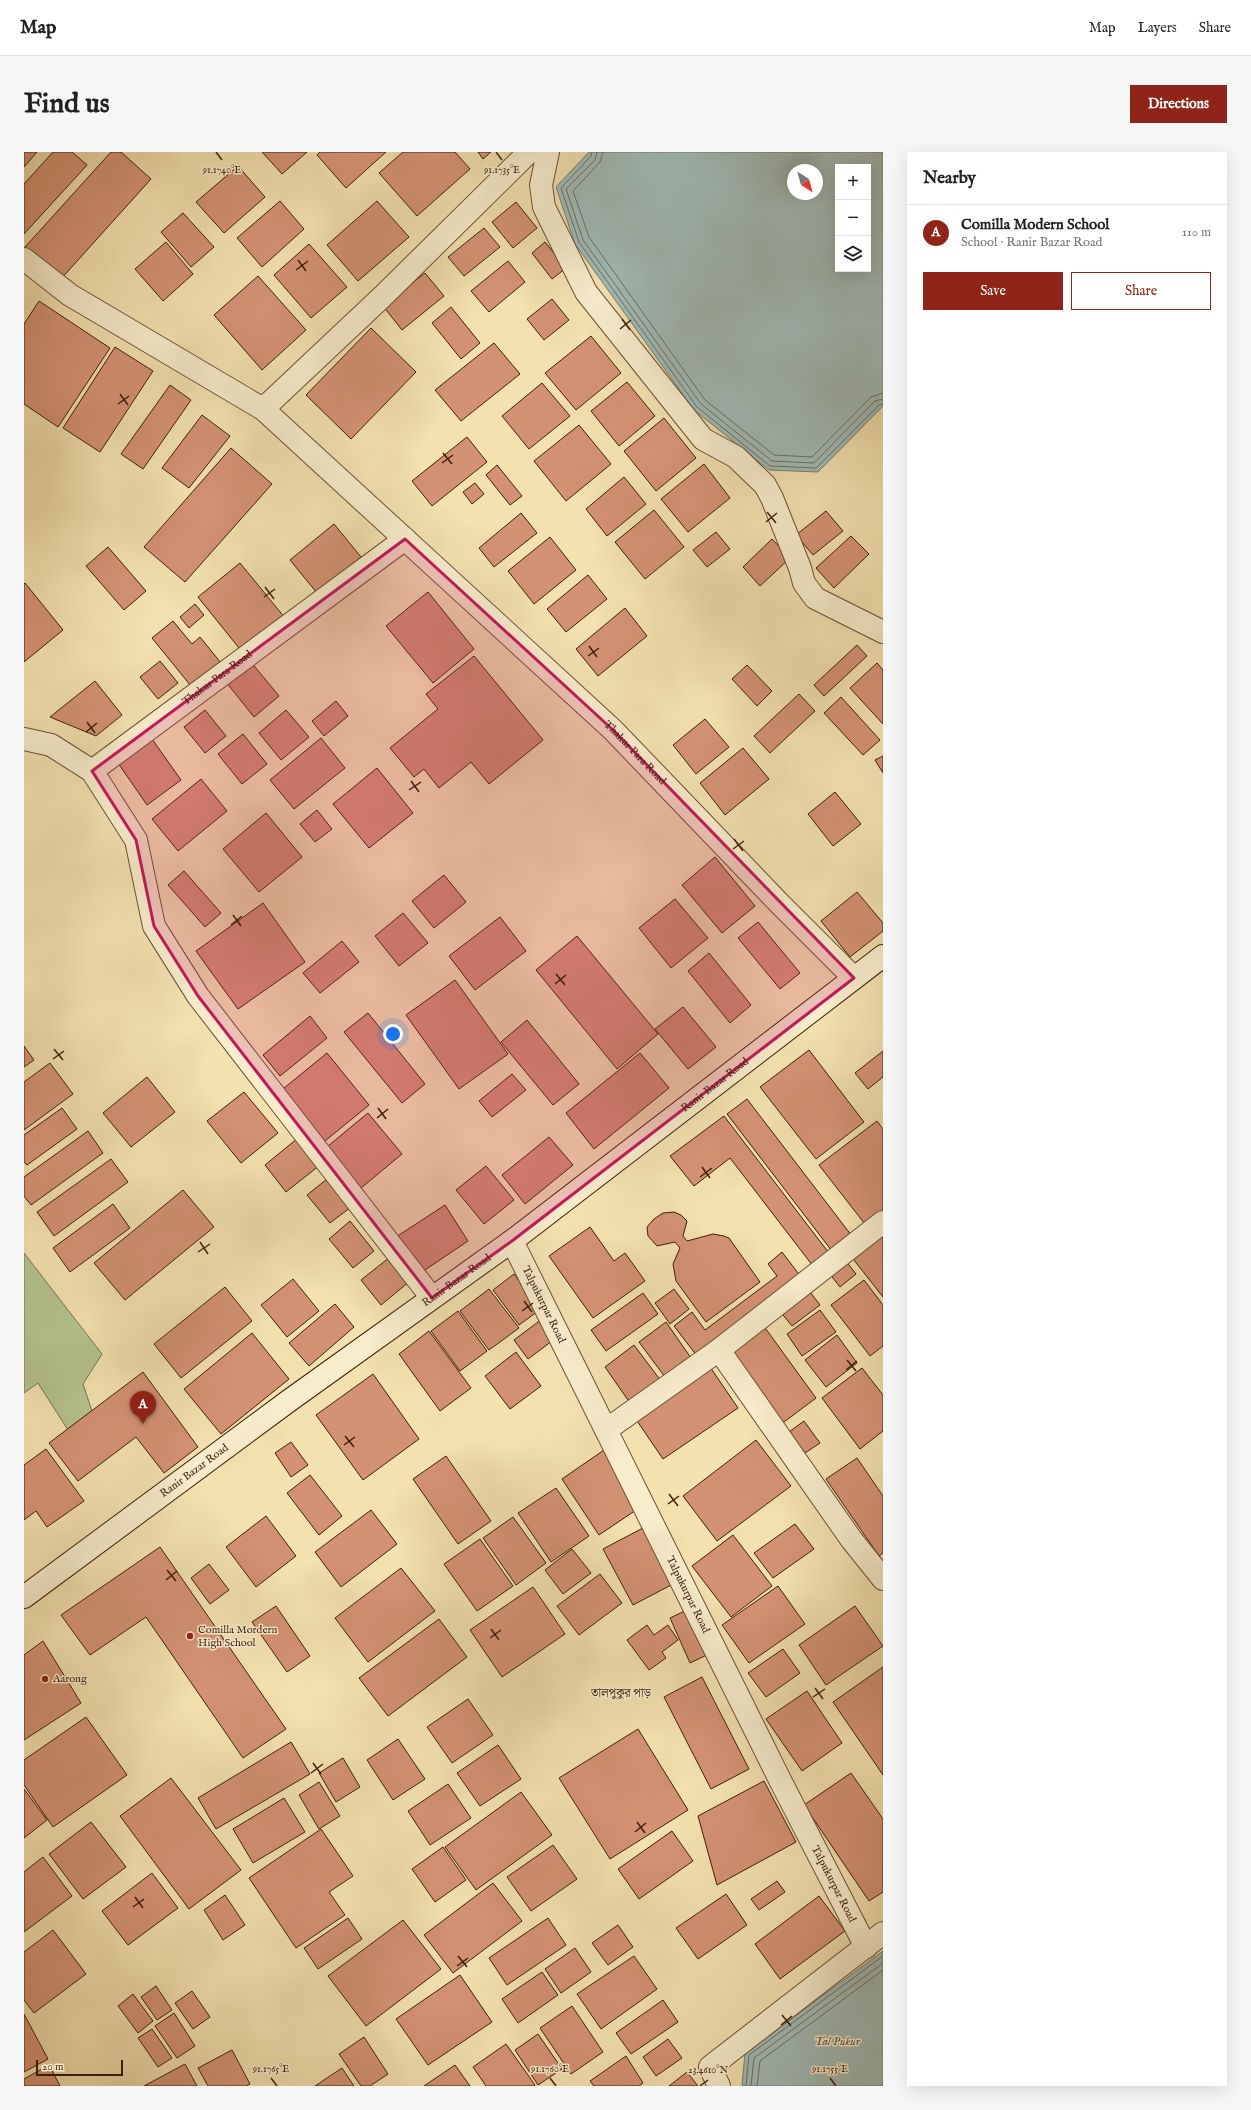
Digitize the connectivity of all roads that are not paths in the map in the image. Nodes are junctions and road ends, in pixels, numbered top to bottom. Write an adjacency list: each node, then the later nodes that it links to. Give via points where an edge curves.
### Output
1 (529, 152): 4 (street, via 383,296)
2 (548, 152): 6 (street, via 541,185 544,207 586,292 703,439 736,457 765,486 772,498 804,583 815,598)
3 (24, 259): 4 (street, Thakur Para Road, via 70,295)
4 (263, 409): 5 (street, Thakur Para Road)
5 (405, 539): 8 (street, Thakur Para Road); 10 (street, Thakur Para Road, via 613,730)
6 (883, 632)
7 (24, 739): 8 (street, via 50,745)
8 (92, 772): 13 (street, via 136,840 154,926 198,996)
9 (883, 956): 10 (street, Ranir Bazar Road)
10 (854, 978): 12 (street, Ranir Bazar Road)
11 (883, 1222): 14 (street)
12 (512, 1241): 13 (street, Ranir Bazar Road); 15 (street, Talpukurpar Road)
13 (432, 1298): 17 (street, Ranir Bazar Road)
14 (719, 1350): 15 (street); 16 (street, via 851,1539)
15 (606, 1430): 19 (street, Talpukurpar Road)
16 (883, 1579)
17 (24, 1598)
18 (883, 1934): 19 (street)
19 (866, 1947): 20 (street, via 710,2067)
20 (719, 2086)

